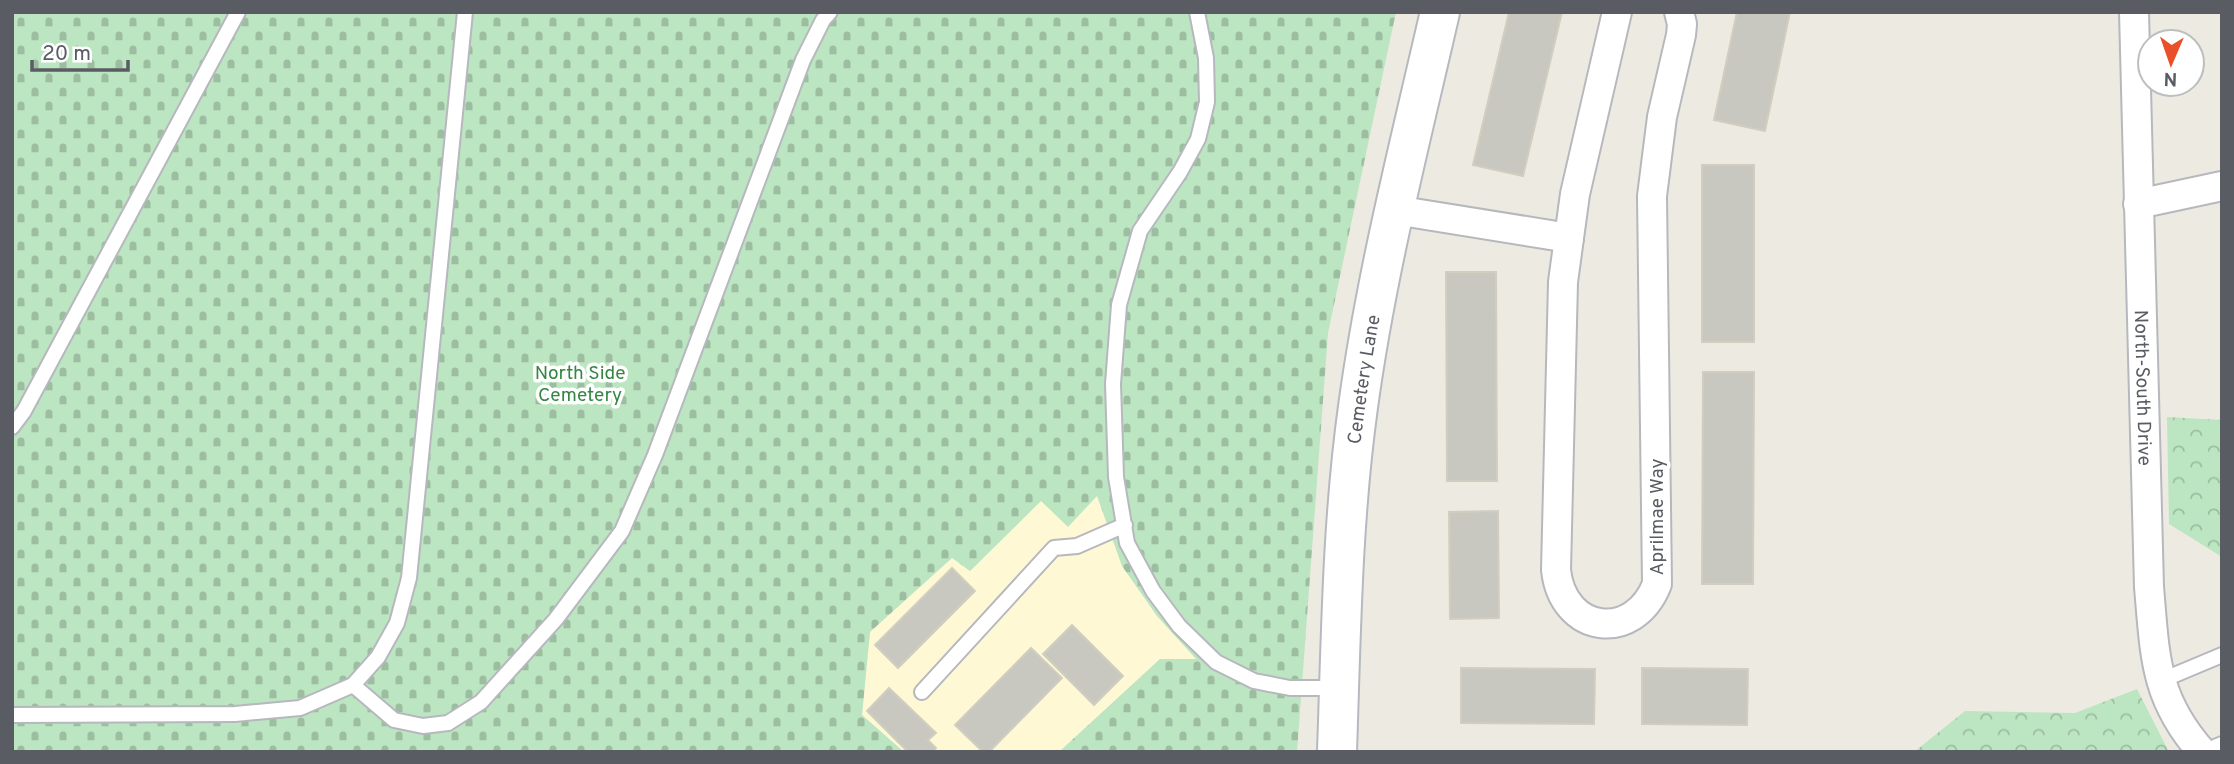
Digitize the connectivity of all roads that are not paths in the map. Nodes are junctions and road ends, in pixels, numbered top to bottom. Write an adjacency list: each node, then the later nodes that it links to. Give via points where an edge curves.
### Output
1 (238, 12): 13 (lane)
2 (465, 12): 17 (lane, via 409,578 397,623 378,657)
3 (830, 12): 17 (lane, via 803,60 655,456 622,531 556,618 481,702 448,723 424,726 394,720)
4 (1197, 12): 14 (lane, via 1206,58 1207,102 1198,139 1140,232 1119,305 1112,384 1116,477)
5 (1440, 12): 11 (street, Cemetery Lane)
6 (1617, 12): 12 (street, Aprilmae Way)
7 (1679, 12): 12 (street, Aprilmae Way, via 1681,35 1662,117 1652,196 1657,584 1640,612 1609,624 1577,614 1558,587 1556,570 1563,282)
8 (2134, 12): 10 (street, North-South Drive)
9 (2222, 186): 10 (street)
10 (2138, 204): 16 (street, North-South Drive, via 2149,587)
11 (1395, 210): 12 (street); 18 (street, Cemetery Lane, via 1358,407 1343,549)
12 (1569, 238)
13 (12, 427)
14 (1125, 525): 18 (lane, via 1127,543 1153,591 1179,626 1216,662 1254,681 1290,688); 19 (lane, via 1077,546 1054,548)
15 (2222, 655): 16 (lane)
16 (2160, 681): 23 (street, North-South Drive, via 2176,718)
17 (353, 685): 20 (lane, via 300,708 248,713)
18 (1339, 688): 22 (street, Cemetery Lane)
19 (922, 692)
20 (12, 715)
21 (2222, 744): 23 (lane)
22 (1337, 752)
23 (2203, 752)

